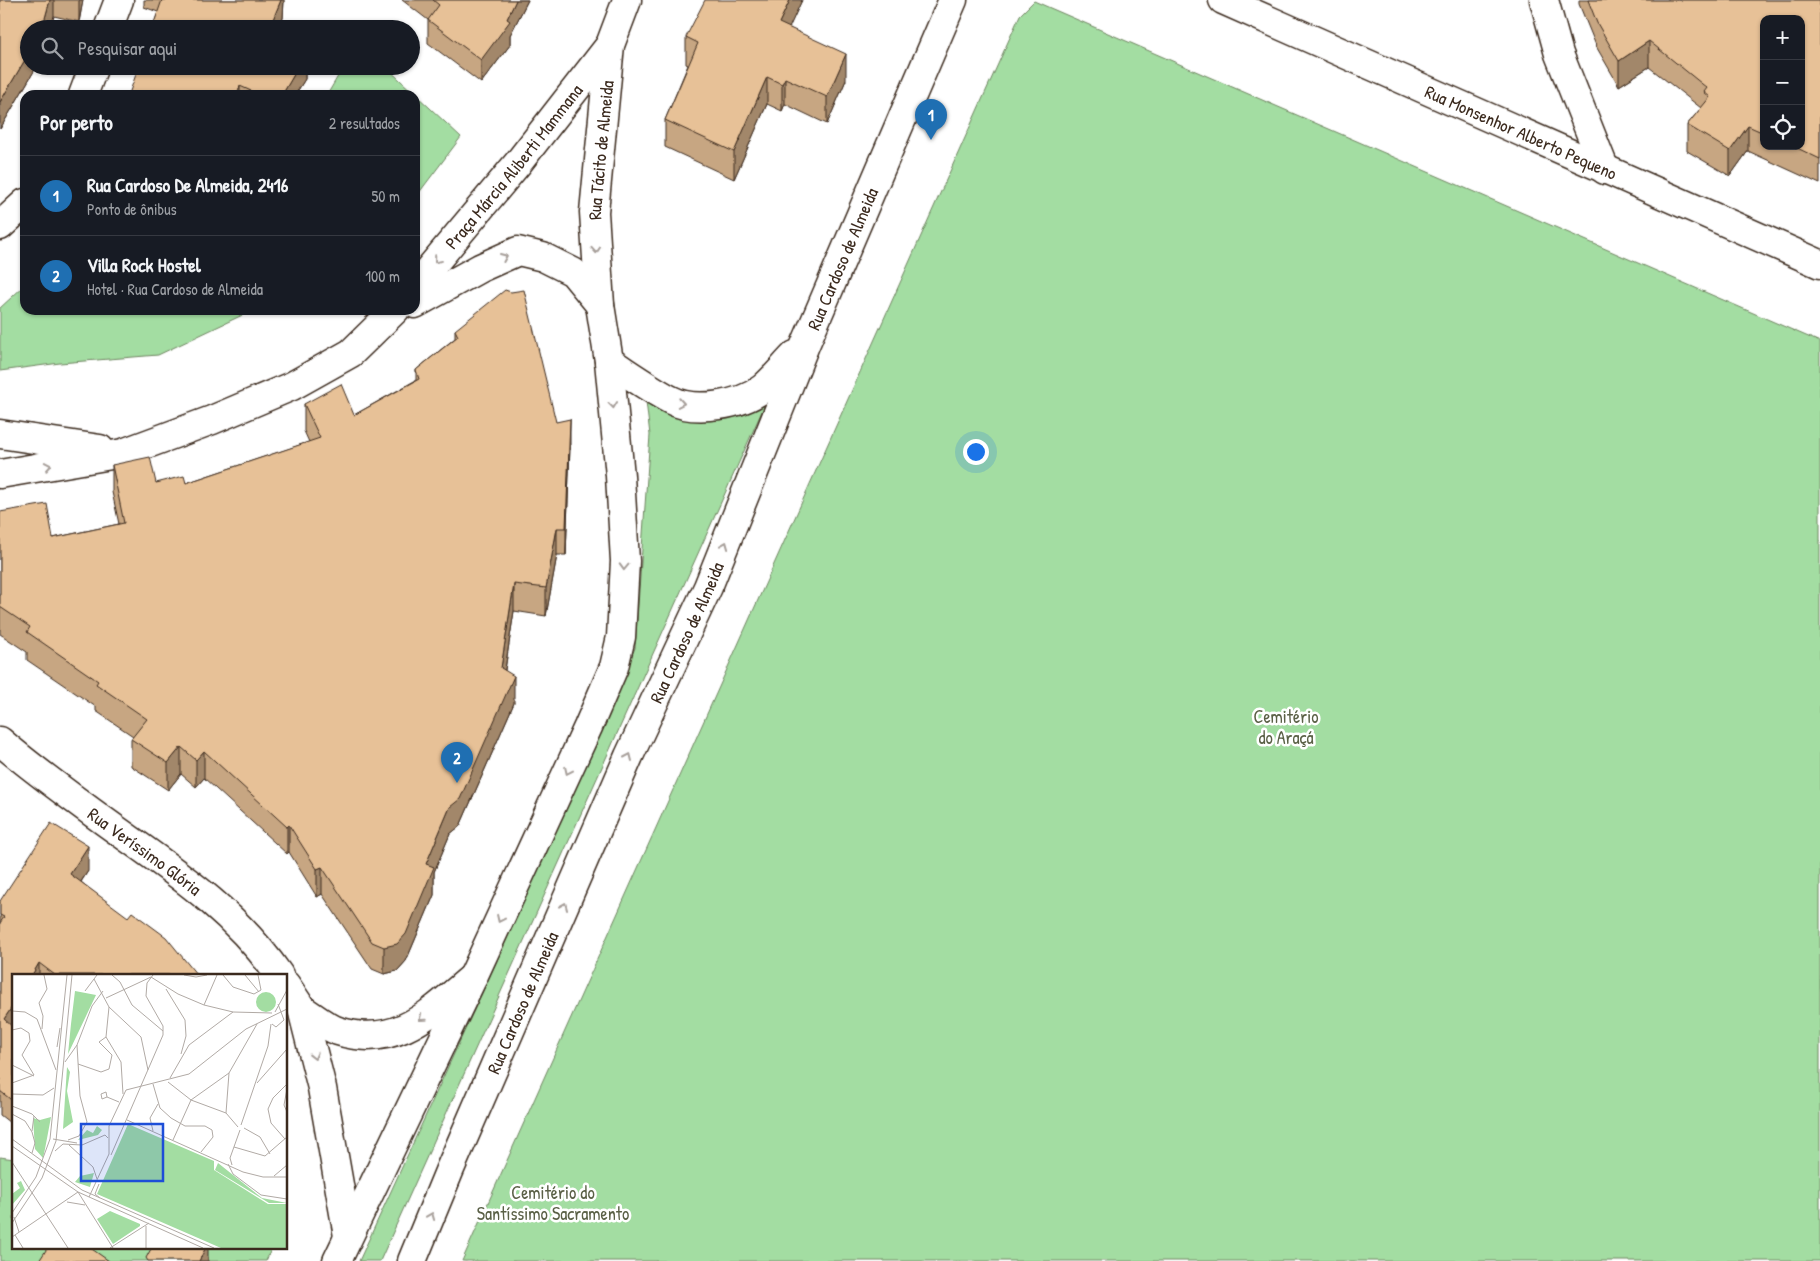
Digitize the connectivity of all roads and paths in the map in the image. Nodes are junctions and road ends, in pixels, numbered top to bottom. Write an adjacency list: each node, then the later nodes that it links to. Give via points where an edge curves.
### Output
1 (118, 0): 6 (main road)
2 (627, 0): 7 (main road, Rua Tácito de Almeida)
3 (953, 0): 18 (main road, Rua Cardoso de Almeida)
4 (1223, 0): 10 (main road, Rua Monsenhor Alberto Pequeno)
5 (1544, 0): 10 (main road, via 1559,54)
6 (111, 20)
7 (610, 45): 14 (main road, Praça Márcia Aliberti Mammana, one-way to 14, via 518,164); 16 (main road, Rua Tácito de Almeida, one-way to 16, via 594,212)
8 (91, 75): 9 (main road)
9 (85, 90)
10 (1605, 170): 13 (main road, Rua Monsenhor Alberto Pequeno)
11 (20, 207): 12 (main road)
12 (0, 226)
13 (1820, 264)
14 (420, 280)
15 (420, 301): 16 (main road, Praça Márcia Aliberti Mammana, one-way to 16, via 518,251 543,257 572,272)
16 (600, 305): 19 (main road)
17 (394, 315): 21 (main road, via 351,353 292,386)
18 (805, 345): 19 (main road, one-way to 18, via 672,401 699,406 723,405 744,399 762,388); 30 (main road, Rua Cardoso de Almeida, one-way to 18, via 625,765 708,587)
19 (609, 362): 25 (main road, one-way to 25, via 625,562 621,637 614,667)
20 (0, 434): 21 (main road)
21 (123, 453): 22 (main road, one-way to 21)
22 (0, 474)
23 (0, 741): 24 (main road, Rua Veríssimo Glória, via 94,814 180,873 264,953)
24 (278, 974)
25 (474, 977): 27 (main road, one-way to 27, via 414,1025 385,1036 361,1036 336,1030); 28 (main road)
26 (288, 989): 27 (main road)
27 (302, 1009): 28 (main road, one-way to 28, via 322,1088)
28 (348, 1236): 29 (main road)
29 (337, 1261)
30 (412, 1261)

